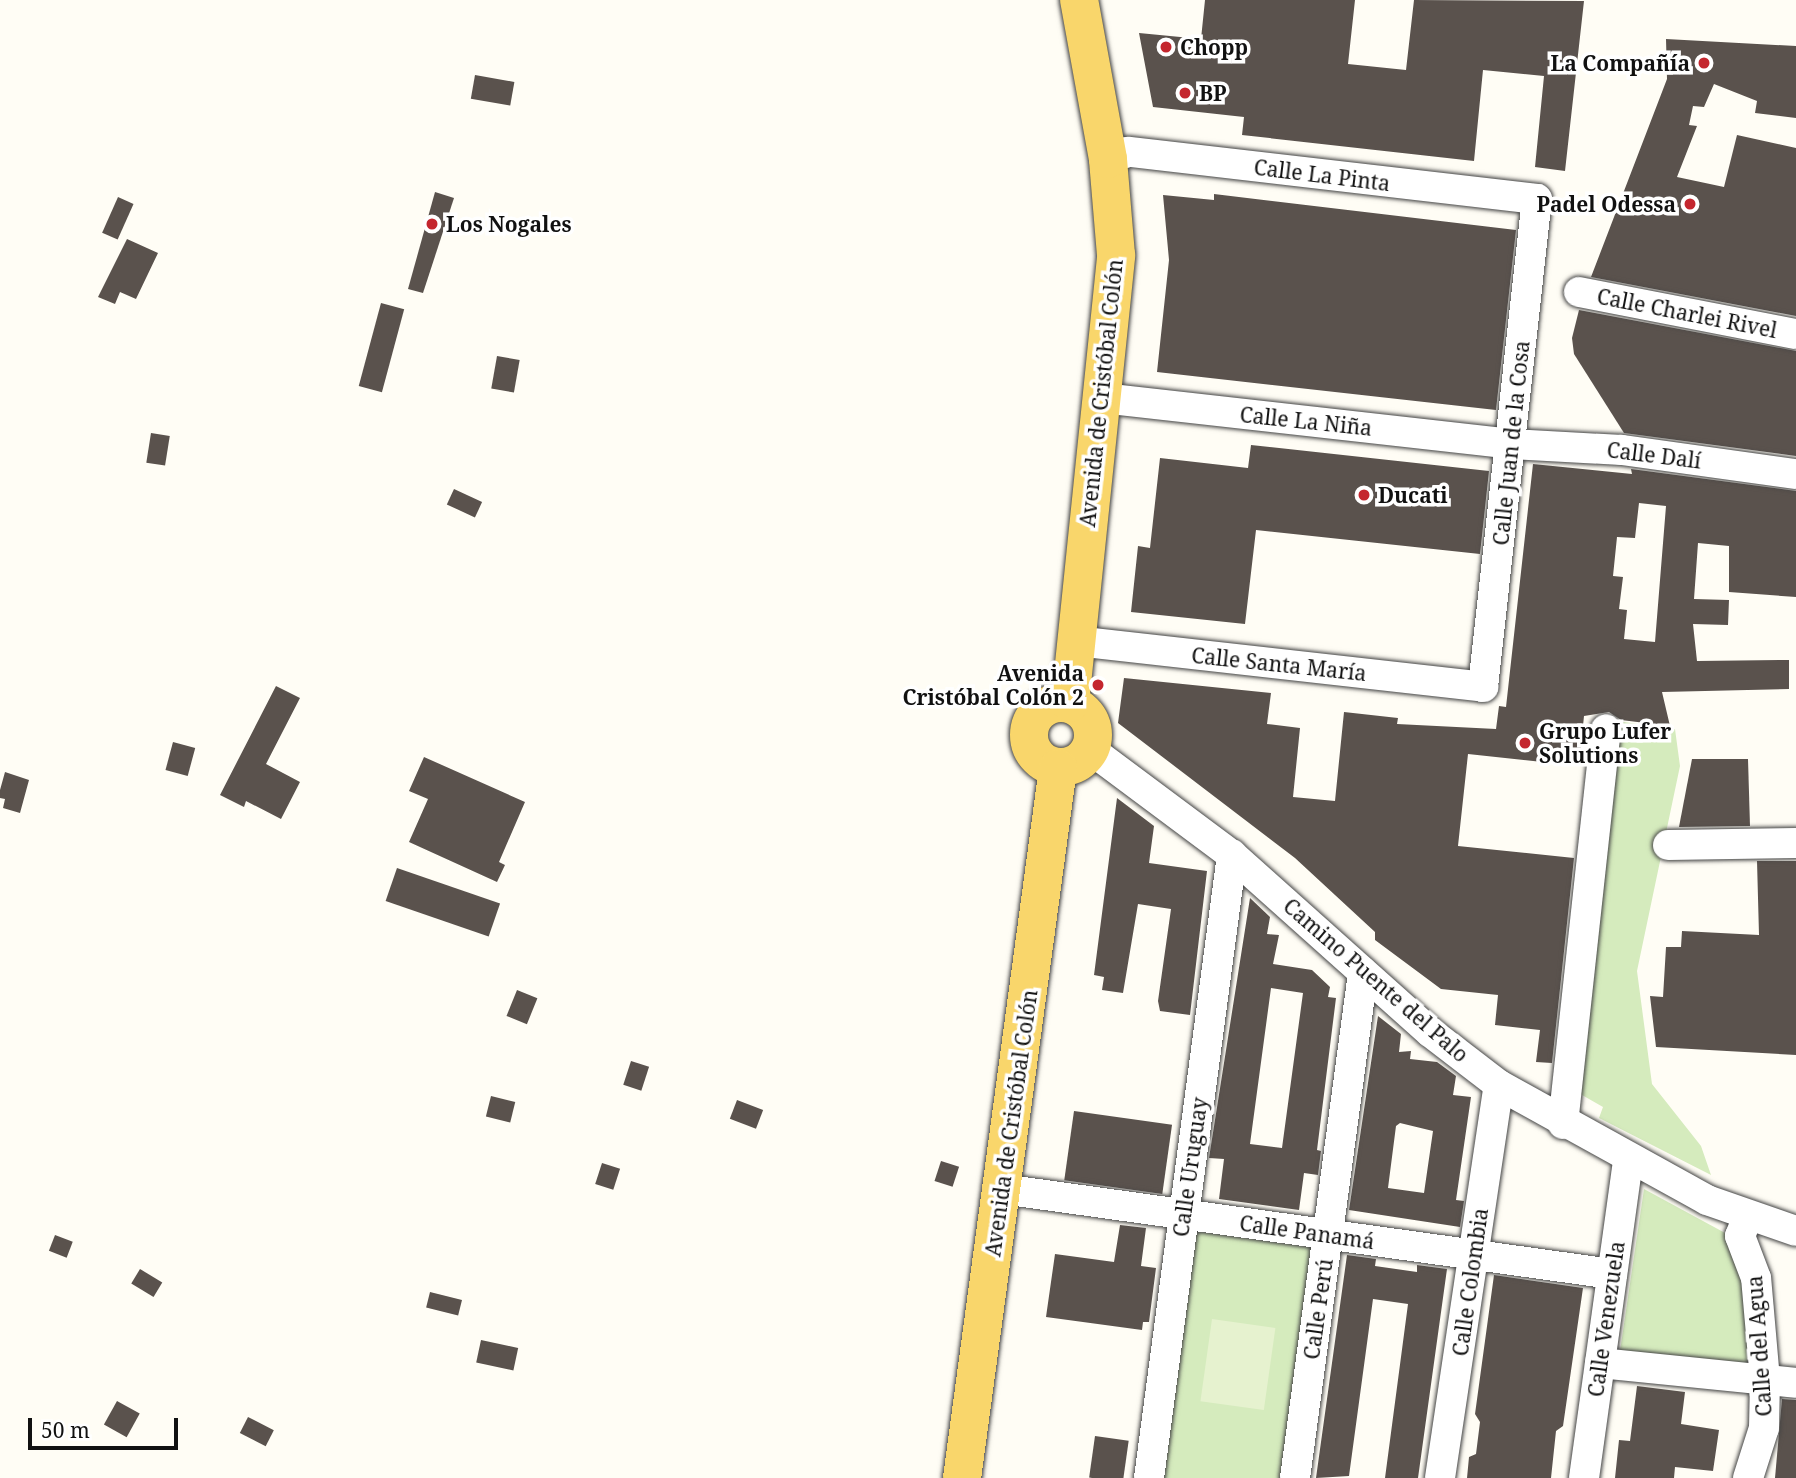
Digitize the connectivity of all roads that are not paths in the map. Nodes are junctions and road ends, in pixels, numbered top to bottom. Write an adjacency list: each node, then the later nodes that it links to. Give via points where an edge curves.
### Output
1 (1079, 0): 2 (main road, Avenida de Cristóbal Colón)
2 (1108, 159): 3 (street, Calle La Pinta, via 1128,152); 6 (main road, Avenida de Cristóbal Colón, via 1116,256)
3 (1537, 199): 7 (street, Calle Juan de la Cosa)
4 (1579, 292): 5 (street, Calle Charlei Rivel)
5 (1796, 334)
6 (1102, 398): 7 (street, Calle La Niña); 9 (main road, Avenida de Cristóbal Colón)
7 (1511, 444): 8 (street, Calle Dalí, via 1622,450); 10 (street, Calle Juan de la Cosa)
8 (1796, 474)
9 (1076, 641): 10 (street, Calle Santa María); 11 (main road, Avenida de Cristóbal Colón)
10 (1483, 687)
11 (1070, 704): 13 (main road, via 1085,713 1094,731); 14 (main road, via 1051,704 1038,711 1028,734 1032,751 1045,764)
12 (1606, 729): 20 (street)
13 (1091, 750): 14 (main road, via 1079,764); 17 (street, Camino Puente del Palo)
14 (1058, 768): 22 (main road, Avenida de Cristóbal Colón)
15 (1796, 843): 16 (street)
16 (1668, 845)
17 (1232, 855): 18 (street, Camino Puente del Palo); 23 (street, Calle Uruguay)
18 (1363, 973): 19 (street, Camino Puente del Palo); 26 (street, Calle Perú)
19 (1499, 1085): 20 (street, Camino Puente del Palo); 27 (street, Calle Colombia)
20 (1563, 1124): 21 (street, Camino Puente del Palo)
21 (1628, 1160): 24 (street, Camino Puente del Palo); 28 (street, Calle Venezuela)
22 (1002, 1189): 23 (street, Calle Panamá); 32 (main road, Avenida de Cristóbal Colón)
23 (1184, 1215): 26 (street, Calle Panamá); 33 (street, Calle Uruguay)
24 (1748, 1216): 25 (street, Camino Puente del Palo); 30 (street, Calle del Agua, via 1740,1236 1756,1278)
25 (1796, 1231)
26 (1328, 1235): 27 (street, Calle Panamá); 34 (street, Calle Perú)
27 (1474, 1255): 28 (street, Calle Panamá); 35 (street, Calle Colombia)
28 (1612, 1274): 29 (street, Calle Venezuela)
29 (1600, 1363): 30 (street); 36 (street, Calle Venezuela)
30 (1765, 1380): 31 (street); 37 (street, Calle del Agua, via 1765,1428)
31 (1796, 1383)
32 (962, 1478)
33 (1149, 1478)
34 (1295, 1478)
35 (1440, 1478)
36 (1584, 1478)
37 (1748, 1478)

